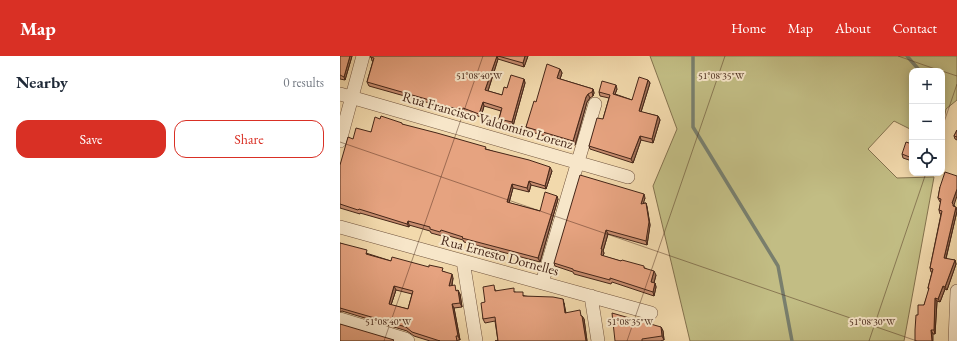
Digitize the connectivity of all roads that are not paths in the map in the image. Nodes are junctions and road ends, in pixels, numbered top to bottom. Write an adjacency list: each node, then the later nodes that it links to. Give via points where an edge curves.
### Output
1 (363, 56): 2 (street)
2 (346, 96): 4 (street); 5 (street, Rua Francisco Valdomiro Lorenz)
3 (595, 104): 5 (street)
4 (340, 141)
5 (578, 163): 6 (street, Rua Francisco Valdomiro Lorenz); 9 (street)
6 (628, 177)
7 (340, 227): 8 (street, Rua Ernesto Dornelles)
8 (463, 261): 9 (street, Rua Ernesto Dornelles); 15 (street)
9 (542, 283): 11 (street, Rua Ernesto Dornelles)
10 (957, 291): 17 (street)
11 (591, 296): 12 (street, Rua Ernesto Dornelles); 16 (street)
12 (652, 313)
13 (340, 319): 14 (street)
14 (408, 341)
15 (476, 341)
16 (598, 341)
17 (954, 341)

